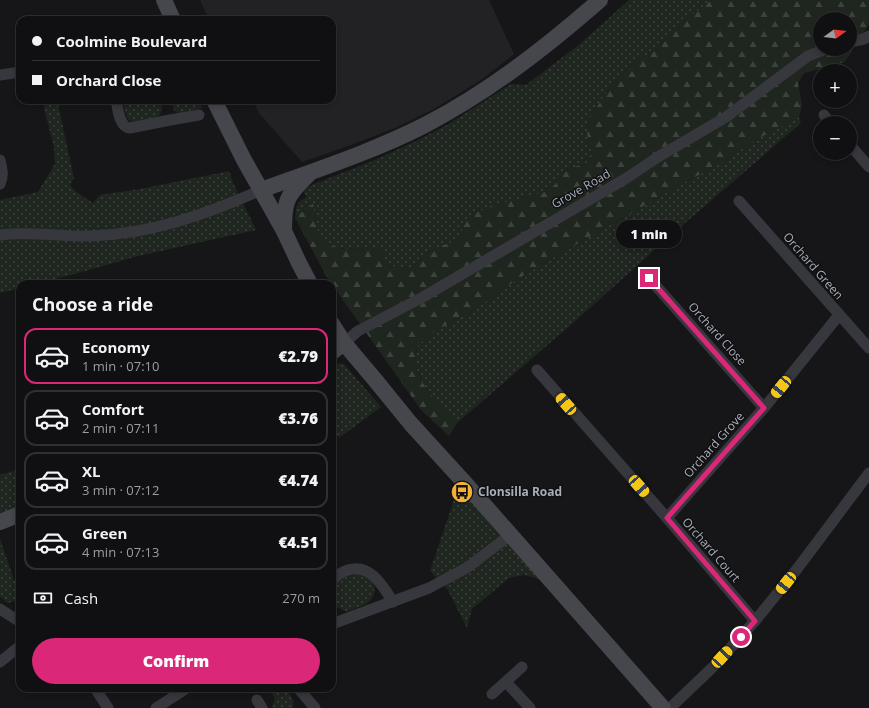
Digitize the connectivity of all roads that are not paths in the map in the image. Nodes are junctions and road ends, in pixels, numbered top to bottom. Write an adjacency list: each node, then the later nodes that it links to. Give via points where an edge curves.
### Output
1 (164, 0): 3 (street)
2 (600, 0): 15 (street, via 525,62 467,101 409,133)
3 (171, 16)
4 (869, 36): 5 (street)
5 (857, 40)
6 (813, 54): 24 (street, Grove Road, via 726,117 423,297 358,331)
7 (16, 73): 8 (street)
8 (0, 75)
9 (117, 104): 11 (street, via 123,125 127,128)
10 (216, 104): 17 (street)
11 (198, 115)
12 (857, 153): 14 (street)
13 (0, 160): 16 (street, via 3,173)
14 (869, 167)
15 (311, 172): 17 (street); 19 (street, via 287,201)
16 (0, 184)
17 (261, 190): 19 (street); 20 (street, via 194,216 147,229 90,236 14,233)
18 (738, 201): 23 (street, Orchard Green)
19 (284, 231): 22 (street)
20 (0, 235)
21 (649, 278): 27 (street, Orchard Close)
22 (308, 280)
23 (839, 315): 25 (street, Orchard Green); 27 (street, Orchard Grove)
24 (338, 348): 32 (street, via 376,381)
25 (869, 348)
26 (537, 370): 30 (street, Orchard Court)
27 (764, 408): 30 (street, Orchard Grove)
28 (869, 473): 37 (street)
29 (16, 516): 31 (street)
30 (667, 518): 37 (street, Orchard Court)
31 (0, 522)
32 (510, 535): 34 (street, via 456,574); 51 (street)
33 (336, 576): 34 (street, via 352,569 366,571 375,577)
34 (393, 602): 38 (street)
35 (0, 609): 36 (street)
36 (16, 619)
37 (755, 621): 52 (street, via 714,667)
38 (336, 623)
39 (16, 649): 40 (street)
40 (0, 662)
41 (522, 667): 42 (street)
42 (506, 682): 46 (street); 50 (street)
43 (98, 692): 47 (street)
44 (180, 692): 48 (street)
45 (301, 692): 49 (street)
46 (492, 694)
47 (108, 708)
48 (156, 708)
49 (315, 708)
50 (530, 708)
51 (663, 708)
52 (670, 708)

